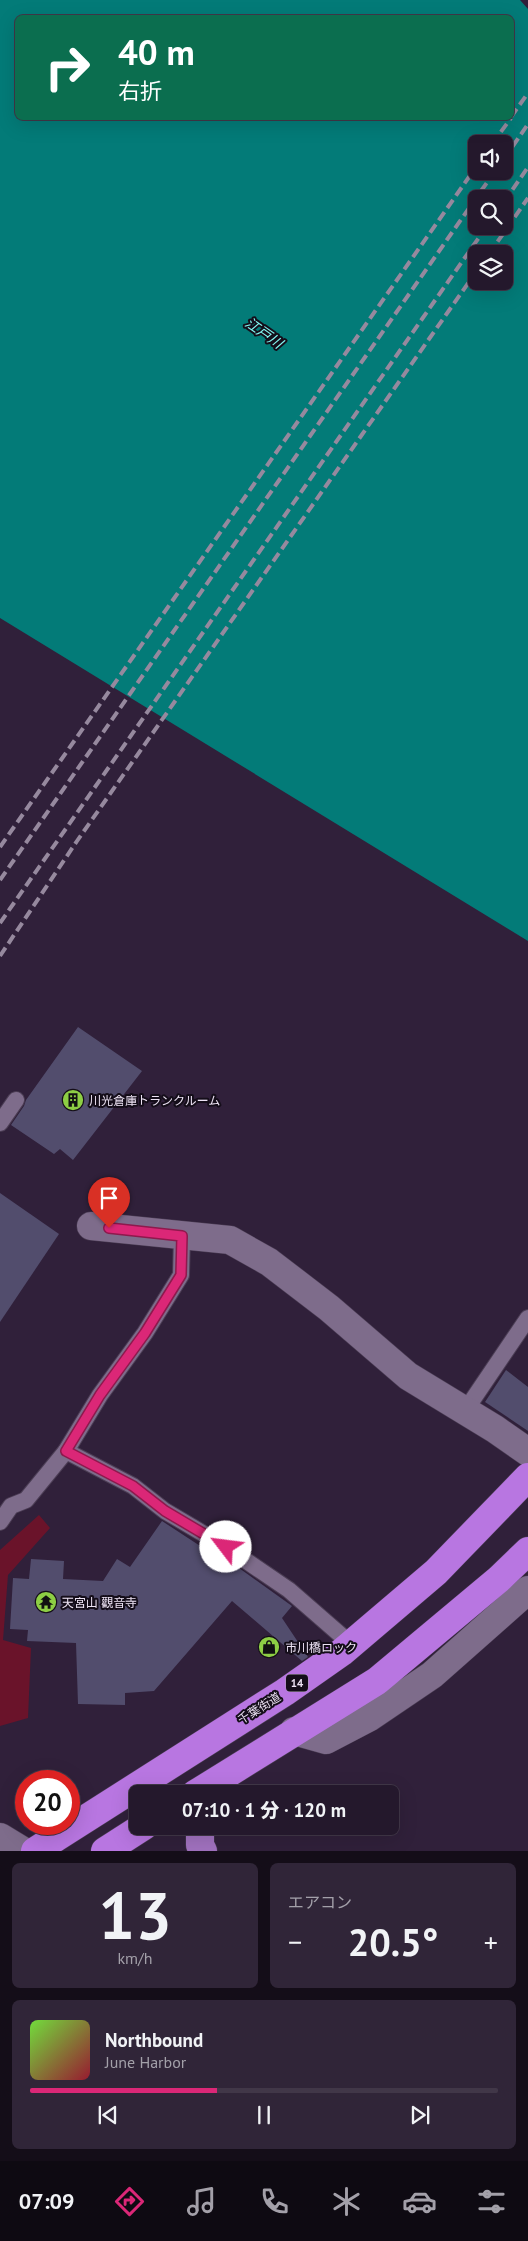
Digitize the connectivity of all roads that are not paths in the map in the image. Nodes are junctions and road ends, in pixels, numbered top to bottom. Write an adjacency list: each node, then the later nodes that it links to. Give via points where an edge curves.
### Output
1 (16, 1100): 2 (lane)
2 (0, 1123)
3 (91, 1226): 4 (street)
4 (182, 1236): 6 (street, via 230,1240 269,1262 408,1376); 7 (lane, via 181,1275)
5 (528, 1318): 6 (lane)
6 (465, 1411): 8 (street)
7 (66, 1451): 10 (lane, via 26,1500 11,1506); 13 (lane, via 133,1486 165,1511 226,1547 289,1590)
8 (528, 1452)
9 (528, 1477): 13 (highway, 千葉街道 / 14, via 436,1572)
10 (0, 1522)
11 (528, 1551): 14 (highway, via 377,1680)
12 (528, 1590): 14 (street, via 432,1675 370,1717 326,1740)
13 (351, 1644): 20 (highway, 千葉街道 / 14, via 284,1692)
14 (294, 1731): 15 (highway)
15 (212, 1785)
16 (130, 1835): 21 (highway)
17 (200, 1835): 22 (main road)
18 (0, 1837): 19 (street)
19 (23, 1851)
20 (35, 1851)
21 (105, 1851)
22 (203, 1851)

